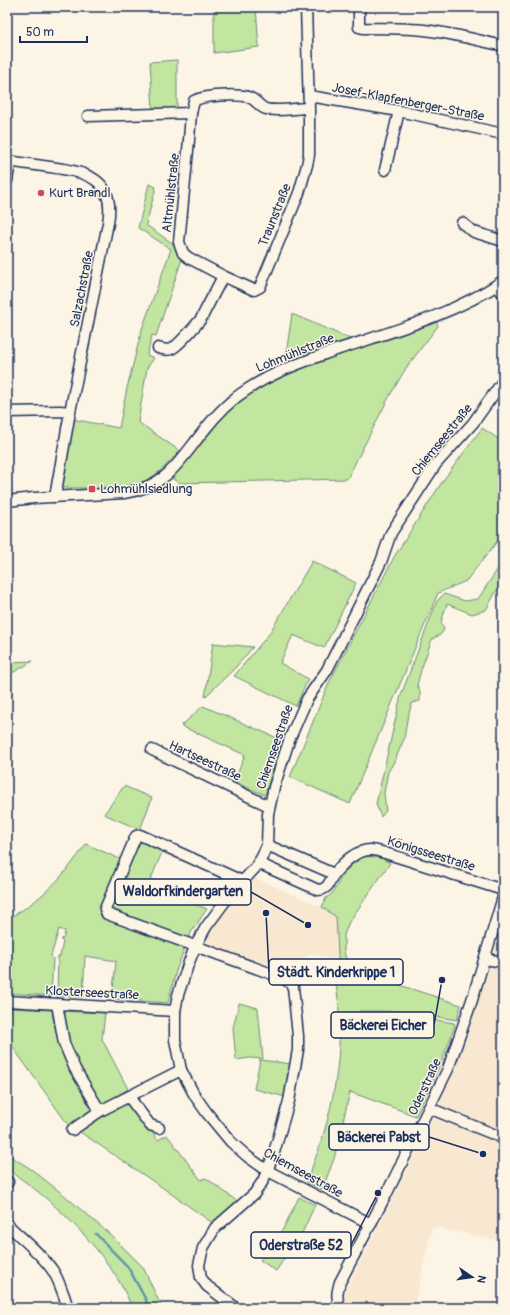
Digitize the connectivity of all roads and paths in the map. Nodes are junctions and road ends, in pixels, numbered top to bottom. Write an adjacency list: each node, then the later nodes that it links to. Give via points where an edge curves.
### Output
1 (306, 7): 4 (street, Traunstraße)
2 (359, 7): 3 (street, via 359,27 425,30)
3 (503, 46)
4 (309, 96): 5 (street, Traunstraße); 6 (street, Josef-Klapfenberger-Straße)
5 (309, 108): 7 (street, via 270,109 248,97 208,96 197,98); 15 (street, Traunstraße, via 309,155 304,179 260,287 254,290)
6 (400, 111): 9 (street, Josef-Klapfenberger-Straße); 11 (street)
7 (190, 113): 8 (street); 15 (street, Altmühlstraße, via 179,242 183,254 188,258)
8 (88, 116)
9 (503, 134)
10 (9, 161): 12 (street); 21 (street, Salzachstraße, via 84,173 97,181 108,196 109,218)
11 (385, 170)
12 (7, 182)
13 (462, 223): 14 (street, via 474,232)
14 (503, 241)
15 (223, 276): 18 (street, via 196,325 171,349)
16 (500, 283): 17 (street); 22 (street, Lohmühlstraße, via 450,310 314,358 259,382 226,406 174,469 155,483 124,493)
17 (503, 294)
18 (158, 348)
19 (503, 381): 25 (street, Chiemseestraße, via 473,423 436,464 391,534 381,562 327,670 307,699 290,738)
20 (7, 412): 21 (street)
21 (70, 412): 22 (street, Salzachstraße)
22 (55, 497): 23 (street)
23 (7, 501)
24 (152, 750): 25 (street, Hartseestraße)
25 (269, 806): 26 (street, Chiemseestraße)
26 (267, 845): 27 (street, Chiemseestraße); 28 (street)
27 (258, 863): 28 (street, Königsseestraße, via 318,890 328,886); 29 (street, Chiemseestraße)
28 (334, 874): 30 (street, Königsseestraße, via 348,859 371,850)
29 (242, 881): 32 (street, Chiemseestraße, via 215,914); 32 (street, via 140,835 136,836 106,907 107,914)
30 (503, 890)
31 (503, 896): 33 (street, Oderstraße)
32 (196, 945): 37 (street, Chiemseestraße); 45 (street, via 284,978 293,987 298,1050 284,1120)
33 (485, 959): 34 (street); 40 (street, Oderstraße, via 456,1048)
34 (503, 962)
35 (7, 1001): 36 (street, Klosterseestraße)
36 (57, 1004): 37 (street, Klosterseestraße); 41 (street, via 64,1043)
37 (175, 1011): 38 (street, Chiemseestraße, via 175,1040)
38 (181, 1070): 39 (street); 45 (street, Chiemseestraße, via 203,1108 231,1142)
39 (129, 1096): 41 (street); 42 (street, via 150,1125)
40 (429, 1108): 44 (street); 47 (street, Oderstraße)
41 (100, 1111): 43 (street)
42 (159, 1128)
43 (72, 1130)
44 (503, 1138)
45 (268, 1171): 47 (street, Chiemseestraße); 50 (street, via 254,1194 215,1228 201,1256 199,1272 203,1282)
46 (7, 1224): 49 (street, via 52,1270 61,1286)
47 (371, 1224): 48 (street, Oderstraße, via 340,1282 337,1292)
48 (339, 1304)
49 (68, 1308)
50 (236, 1308)

